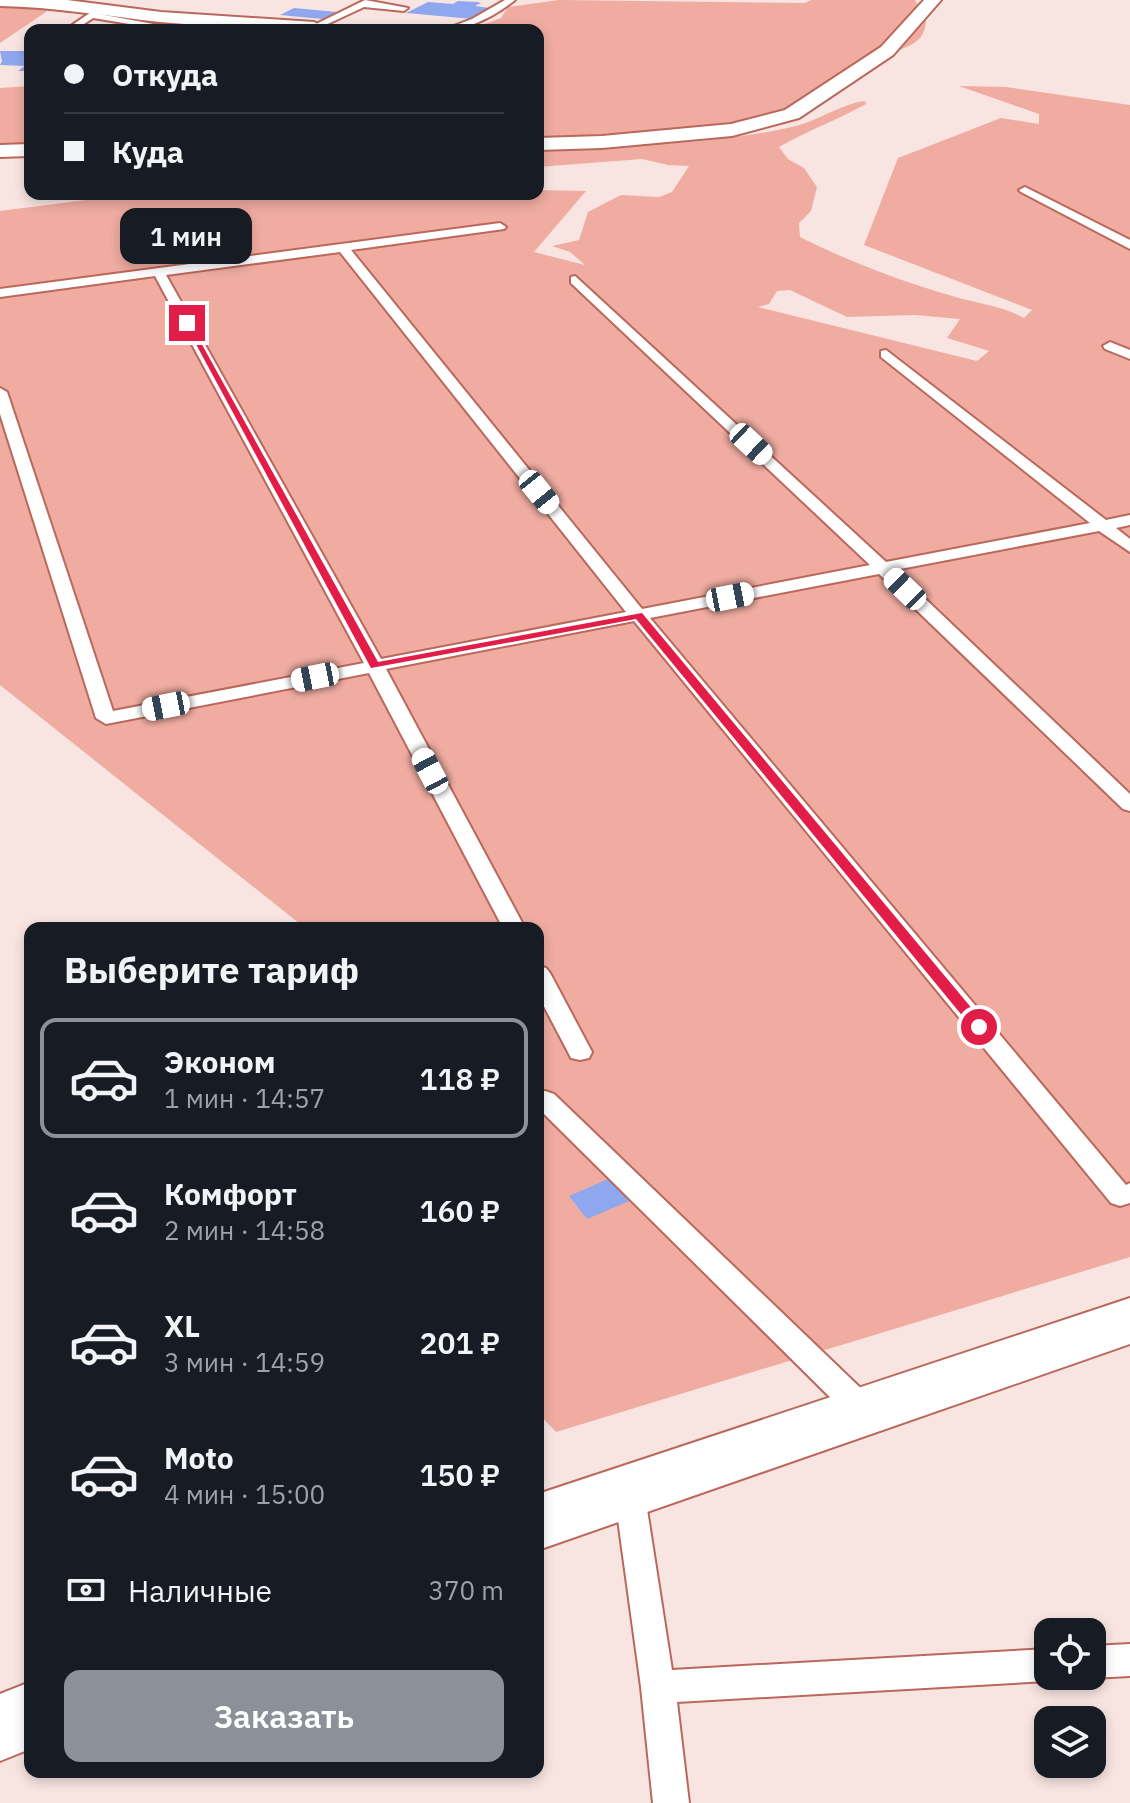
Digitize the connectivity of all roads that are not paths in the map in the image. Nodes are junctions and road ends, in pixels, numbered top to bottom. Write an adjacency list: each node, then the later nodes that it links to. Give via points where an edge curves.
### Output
1 (511, 0): 11 (lane)
2 (933, 0): 12 (street, via 887,51 792,114 732,130)
3 (0, 1): 6 (street, via 44,2)
4 (368, 2): 5 (lane); 10 (lane)
5 (404, 8)
6 (96, 12): 7 (lane); 8 (lane); 9 (street)
7 (78, 24)
8 (153, 24)
9 (268, 24)
10 (320, 24)
11 (466, 24)
12 (544, 144)
13 (24, 150): 14 (street)
14 (0, 151)
15 (1025, 190): 17 (lane)
16 (500, 227): 18 (lane)
17 (1130, 245)
18 (342, 247): 19 (lane); 30 (lane)
19 (158, 271): 21 (lane); 31 (lane)
20 (575, 280): 29 (lane)
21 (0, 293)
22 (1110, 346): 24 (lane)
23 (886, 354): 27 (lane)
24 (1130, 355)
25 (0, 392): 31 (lane, via 106,718)
26 (1130, 520): 27 (lane)
27 (1101, 526): 28 (lane); 29 (lane)
28 (1130, 547)
29 (883, 568): 30 (lane); 32 (lane)
30 (638, 615): 31 (lane); 37 (lane, via 1120,1196)
31 (375, 666): 33 (lane)
32 (1130, 805)
33 (511, 922)
34 (544, 984): 35 (lane)
35 (580, 1052)
36 (545, 1100): 39 (lane)
37 (1130, 1193)
38 (1130, 1321): 39 (street)
39 (863, 1410): 40 (street)
40 (629, 1490): 41 (street); 45 (lane)
41 (544, 1520)
42 (1130, 1660): 43 (lane)
43 (1106, 1661)
44 (1034, 1666): 45 (lane)
45 (658, 1687): 48 (lane)
46 (24, 1718): 47 (street)
47 (0, 1728)
48 (671, 1803)

